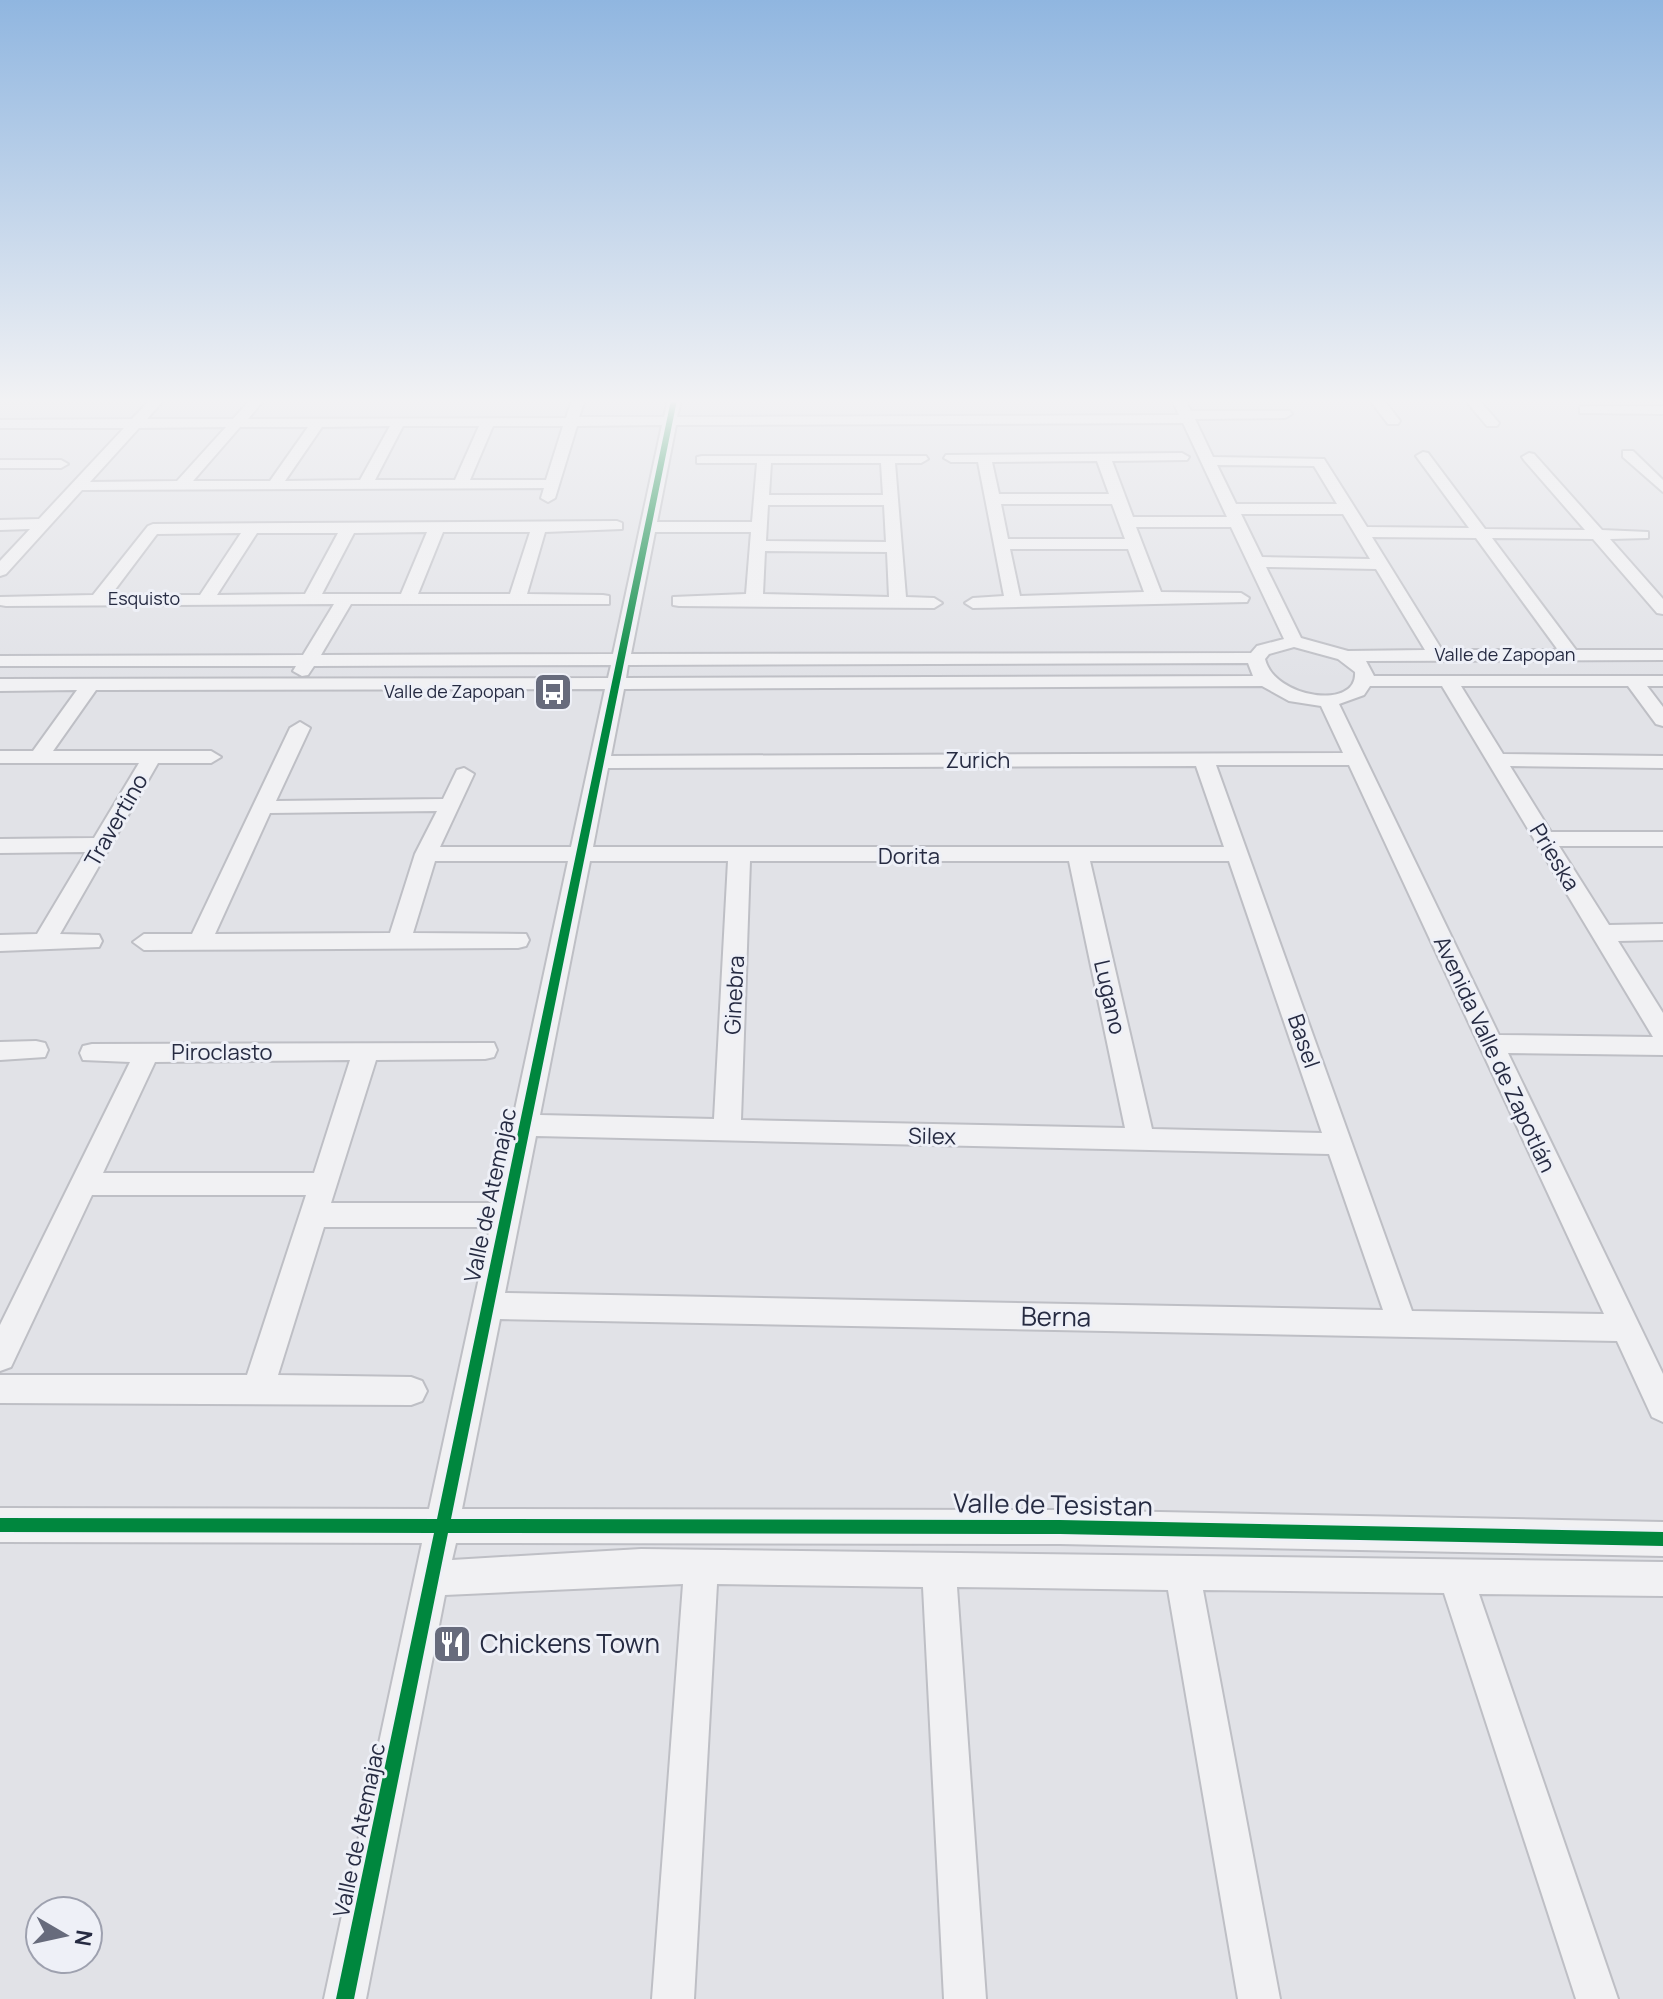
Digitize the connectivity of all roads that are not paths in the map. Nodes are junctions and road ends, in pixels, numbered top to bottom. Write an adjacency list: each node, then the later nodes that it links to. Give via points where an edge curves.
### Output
1 (71, 493): 23 (street)
2 (550, 493): 14 (street)
3 (656, 493): 21 (street, Valle de Atemajac)
4 (761, 493): 15 (street)
5 (891, 493): 16 (street)
6 (992, 493): 12 (street)
7 (1117, 493): 13 (street)
8 (1224, 493): 19 (street)
9 (1340, 493): 17 (street)
10 (1450, 493): 33 (street)
11 (1561, 493): 32 (street)
12 (993, 499): 13 (street); 35 (street)
13 (1119, 499): 20 (street)
14 (547, 500)
15 (761, 500): 16 (street); 22 (street)
16 (891, 500): 38 (street)
17 (1350, 509): 19 (street); 31 (street)
18 (166, 513): 28 (street, Esquisto)
19 (1235, 516): 20 (street); 39 (street)
20 (1127, 522): 36 (street)
21 (650, 523): 22 (street); 68 (street, Valle de Atemajac)
22 (761, 523): 37 (street)
23 (44, 524): 24 (street); 41 (street)
24 (0, 525)
25 (617, 526): 26 (street)
26 (539, 527): 27 (street); 48 (street)
27 (437, 528): 30 (street); 45 (street)
28 (153, 529): 29 (street); 50 (street, Esquisto)
29 (252, 529): 30 (street); 47 (street)
30 (348, 529): 43 (street)
31 (1363, 532): 33 (street); 40 (street)
32 (1596, 533): 33 (street); 34 (street); 58 (street)
33 (1480, 534): 60 (street)
34 (1642, 535)
35 (1002, 544): 36 (street); 54 (street)
36 (1134, 544): 42 (street)
37 (758, 546): 38 (street); 49 (street)
38 (895, 547): 55 (street)
39 (1257, 562): 40 (street); 59 (street)
40 (1383, 564): 63 (street)
41 (0, 571)
42 (1154, 597): 46 (street); 54 (street)
43 (312, 598): 44 (street, Esquisto); 47 (street, Esquisto)
44 (341, 598): 45 (street, Esquisto); 65 (street, via 318,649)
45 (408, 598): 48 (street, Esquisto)
46 (1241, 598)
47 (206, 599): 50 (street, Esquisto)
48 (517, 599): 51 (street, Esquisto)
49 (754, 599): 53 (street); 55 (street)
50 (98, 600): 52 (street)
51 (603, 600)
52 (6, 601)
53 (679, 601)
54 (1013, 601): 57 (street)
55 (898, 602): 56 (street)
56 (934, 603)
57 (973, 603)
58 (1663, 609)
59 (1294, 642): 62 (street); 64 (street, via 1263,650)
60 (1571, 655): 61 (street, Valle de Zapopan); 63 (street, Valle de Zapopan)
61 (1663, 655)
62 (1348, 656): 63 (street, Valle de Zapopan); 71 (street, via 1358,664)
63 (1437, 656)
64 (1256, 658): 66 (street); 70 (street, via 1255,669)
65 (308, 659): 67 (street); 68 (street); 74 (street)
66 (803, 659): 68 (street); 75 (street)
67 (0, 661)
68 (619, 672): 74 (street); 75 (street); 88 (street, Valle de Atemajac)
69 (1632, 680): 72 (street, Valle de Zapopan); 73 (street, Valle de Zapopan); 79 (street)
70 (1264, 681): 75 (street); 78 (street, via 1282,692)
71 (1364, 681): 72 (street, Valle de Zapopan); 78 (street, via 1358,690)
72 (1448, 681): 87 (street, Prieska)
73 (1663, 681)
74 (295, 683): 77 (street)
75 (803, 683)
76 (0, 685): 77 (street)
77 (90, 685): 82 (street)
78 (1328, 700): 86 (street, Avenida Valle de Zapotlán)
79 (1663, 720)
80 (300, 728): 92 (street)
81 (0, 757): 82 (street, Travertino)
82 (39, 757): 83 (street, Travertino)
83 (152, 757): 84 (street); 95 (street, Travertino)
84 (211, 757)
85 (1204, 759): 86 (street, Zurich); 88 (street, Zurich); 98 (street, Basel)
86 (1355, 759): 112 (street, Avenida Valle de Zapotlán)
87 (1496, 760): 89 (street); 93 (street, Prieska)
88 (601, 762): 100 (street, Valle de Atemajac)
89 (1663, 762)
90 (464, 774): 91 (street)
91 (450, 805): 92 (street); 97 (street)
92 (266, 807): 107 (street)
93 (1544, 839): 94 (street); 103 (street, Prieska)
94 (1663, 839)
95 (100, 845): 96 (street); 108 (street, Travertino)
96 (0, 846)
97 (426, 854): 100 (street, Dorita); 104 (street)
98 (1238, 854): 99 (street, Dorita); 123 (street, Basel)
99 (1078, 855): 101 (street, Dorita); 122 (street, Lugano)
100 (580, 856): 101 (street, Dorita); 120 (street, Valle de Atemajac)
101 (739, 857): 121 (street, Ginebra)
102 (1663, 932): 103 (street)
103 (1601, 933): 111 (street, Prieska)
104 (400, 939): 105 (street); 107 (street)
105 (518, 940)
106 (91, 941): 108 (street)
107 (200, 941): 109 (street)
108 (44, 942): 110 (street)
109 (144, 942)
110 (0, 943)
111 (1663, 1033)
112 (1490, 1044): 113 (street); 130 (street, Avenida Valle de Zapotlán)
113 (1663, 1046)
114 (36, 1050): 116 (street)
115 (485, 1050): 117 (street, Piroclasto)
116 (0, 1051)
117 (366, 1051): 119 (street, Piroclasto); 125 (street)
118 (92, 1053): 119 (street)
119 (147, 1053): 124 (street, Piroclasto)
120 (525, 1125): 121 (street, Silex); 127 (street, Valle de Atemajac)
121 (727, 1132): 122 (street, Silex)
122 (1141, 1140): 123 (street, Silex)
123 (1340, 1144): 129 (street, Basel)
124 (84, 1184): 125 (street); 131 (street, Piroclasto)
125 (324, 1184): 126 (street)
126 (315, 1215): 127 (street); 133 (street)
127 (506, 1215): 128 (street, Valle de Atemajac)
128 (487, 1306): 129 (street, Berna); 136 (street, Valle de Atemajac)
129 (1402, 1323): 130 (street, Berna)
130 (1624, 1328): 135 (street, Avenida Valle de Zapotlán)
131 (0, 1357)
132 (0, 1389): 133 (street)
133 (258, 1389): 134 (street)
134 (411, 1391)
135 (1663, 1407)
136 (442, 1524): 137 (street, Valle de Tesistan); 138 (street, Valle de Tesistan, via 1045,1526); 143 (street, Valle de Atemajac)
137 (0, 1525)
138 (1663, 1539)
139 (701, 1567): 140 (street); 143 (street); 146 (street)
140 (939, 1569): 141 (street); 147 (street)
141 (1182, 1571): 142 (street); 148 (street)
142 (1456, 1576): 144 (street); 149 (street)
143 (431, 1579): 145 (street, Valle de Atemajac)
144 (1663, 1579)
145 (345, 1999)
146 (673, 1999)
147 (965, 1999)
148 (1259, 1999)
149 (1597, 1999)

